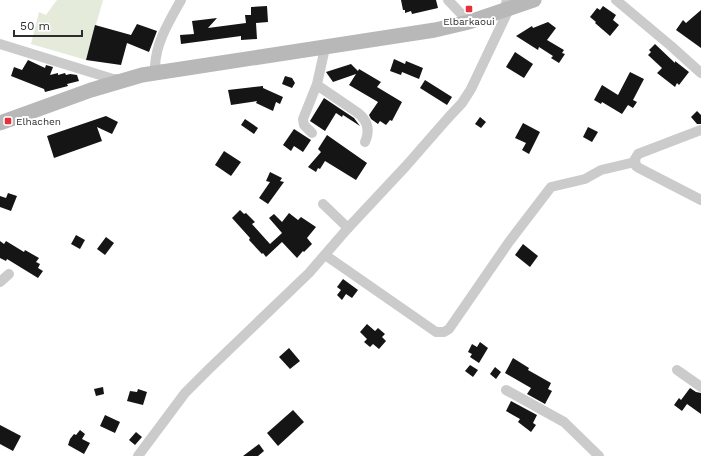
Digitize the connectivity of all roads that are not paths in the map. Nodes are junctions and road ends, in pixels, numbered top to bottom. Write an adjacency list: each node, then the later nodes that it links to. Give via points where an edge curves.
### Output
1 (182, 0): 9 (street, via 164,32 158,50 156,66)
2 (448, 0): 6 (street)
3 (534, 0): 5 (main road)
4 (616, 0): 10 (street)
5 (508, 5): 6 (main road); 20 (street, via 472,89 462,103)
6 (469, 22): 8 (main road)
7 (0, 44): 11 (street, via 113,79)
8 (326, 48): 9 (main road); 12 (street)
9 (162, 72): 11 (main road)
10 (701, 73)
11 (127, 80): 13 (main road)
12 (317, 85): 15 (street, via 303,119 304,125); 16 (street, via 364,118 368,126)
13 (0, 123)
14 (701, 130): 17 (street, via 638,154 635,156)
15 (312, 133)
16 (365, 142)
17 (635, 162): 18 (street, via 643,171); 21 (street, via 601,170 585,179 550,187 449,329 444,332 436,332)
18 (701, 200)
19 (323, 204): 20 (street)
20 (348, 228): 21 (street)
21 (325, 255): 27 (street, via 190,388)
22 (10, 274): 23 (street)
23 (0, 282)
24 (677, 370): 25 (street)
25 (701, 387)
26 (506, 390): 28 (street, via 564,422)
27 (138, 456)
28 (599, 456)

